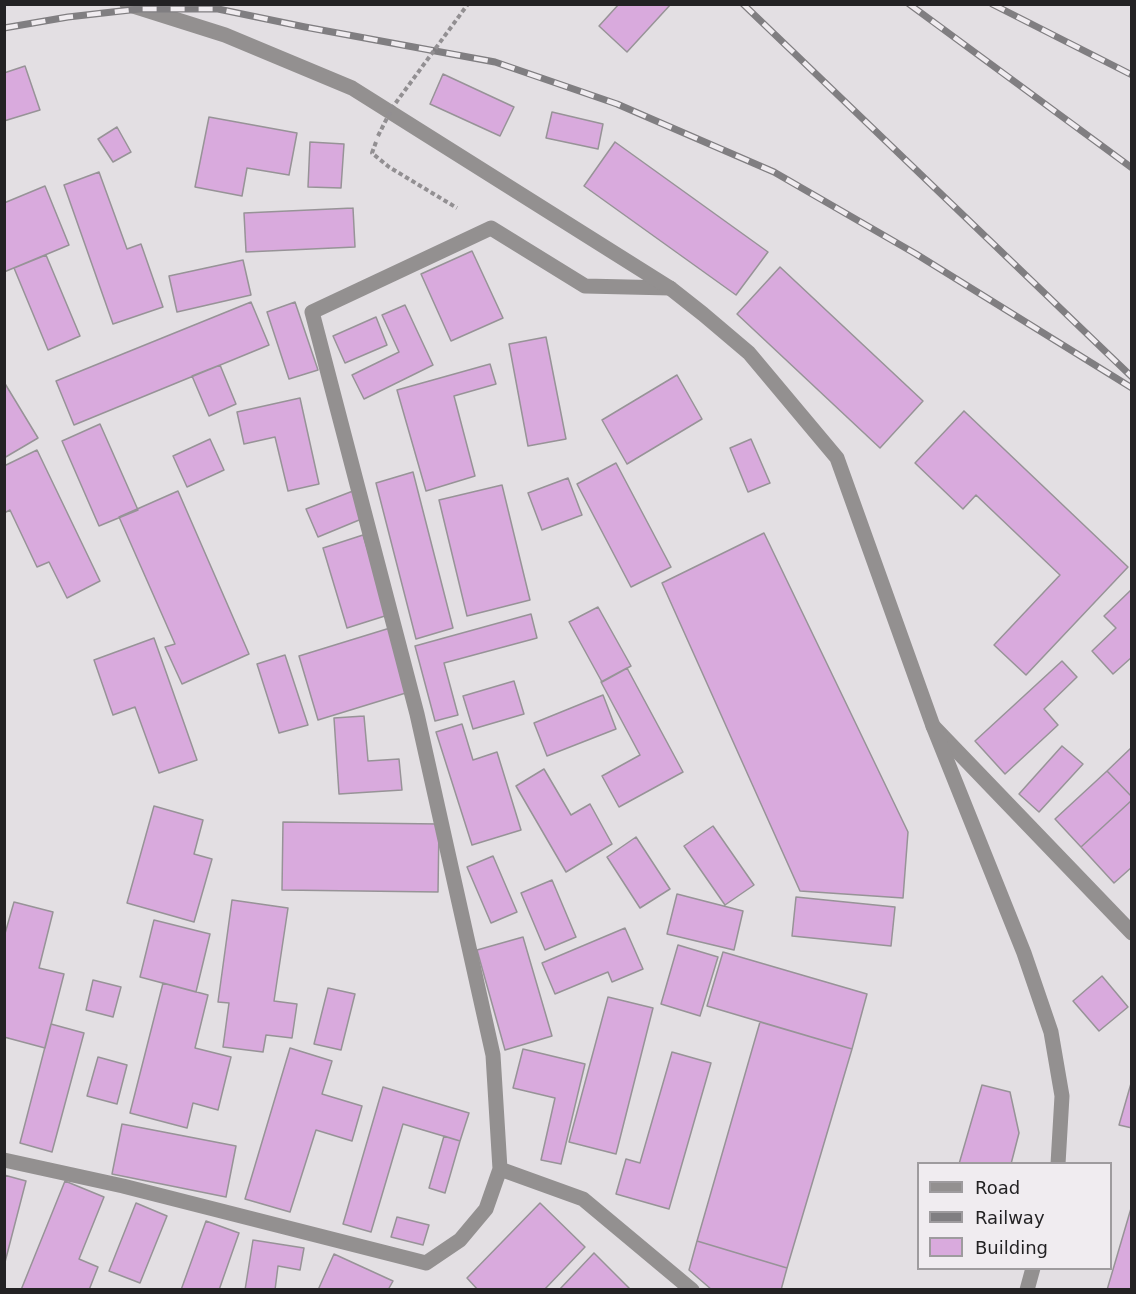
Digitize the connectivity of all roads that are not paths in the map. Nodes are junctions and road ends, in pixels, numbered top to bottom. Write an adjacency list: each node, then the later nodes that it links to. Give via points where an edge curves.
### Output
1 (127, 4): 2 (street, via 225,35 352,88)
2 (670, 288): 3 (street, via 749,353 837,458); 7 (street, via 585,286 491,228 312,312 417,714 493,1055)
3 (933, 726): 4 (street); 6 (street, via 1024,952 1051,1032 1062,1096)
4 (1131, 933)
5 (4, 1160): 7 (street, via 426,1263 460,1240 486,1209)
6 (1058, 1162)
7 (500, 1169): 9 (street, via 583,1199)
8 (1033, 1270): 10 (street)
9 (692, 1290)
10 (1027, 1290)

